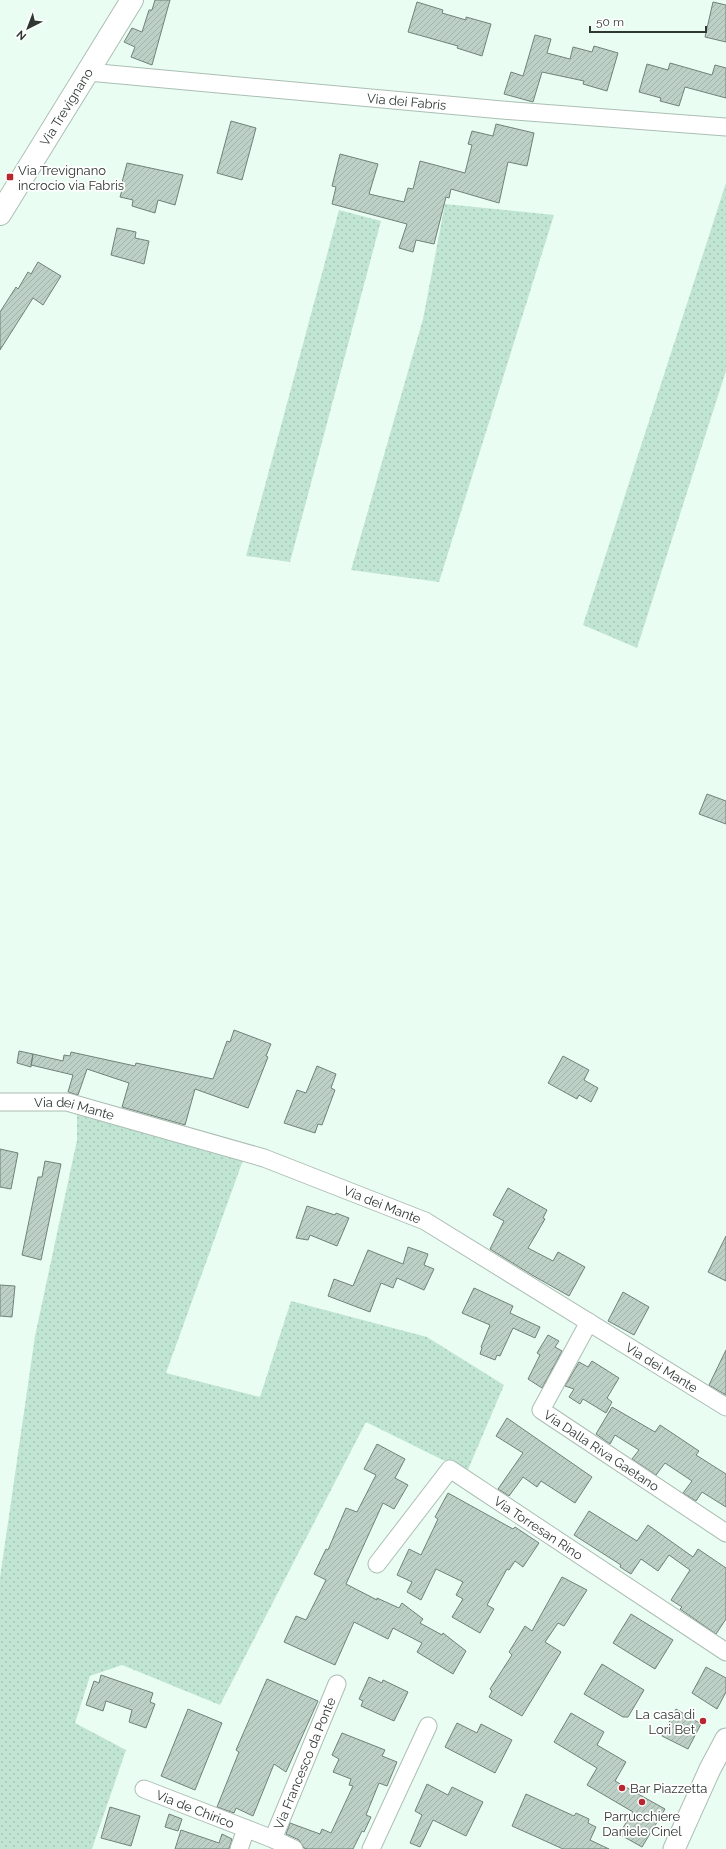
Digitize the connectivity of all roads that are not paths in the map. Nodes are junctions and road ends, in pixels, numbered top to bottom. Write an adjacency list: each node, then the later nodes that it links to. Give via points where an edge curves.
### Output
1 (132, 0): 2 (main road, Via Trevignano)
2 (88, 72): 3 (street, Via dei Fabris, via 502,110); 4 (main road, Via Trevignano)
3 (726, 127)
4 (0, 214)
5 (0, 1102): 6 (street, Via dei Mante, via 67,1102 264,1158 425,1221)
6 (589, 1322): 7 (street, Via dei Mante); 8 (street, Via Dalla Riva Gaetano, via 541,1410)
7 (726, 1406)
8 (726, 1533)
9 (377, 1564): 10 (street, Via Torresan Rino, via 450,1469)
10 (726, 1652)
11 (337, 1684): 16 (street, Via Francesco da Ponte)
12 (428, 1726): 20 (street)
13 (724, 1747): 17 (street)
14 (144, 1789): 15 (street, Via de Chirico)
15 (246, 1829): 16 (street, Via Francesco da Ponte); 18 (street)
16 (273, 1839): 19 (street)
17 (676, 1848)
18 (239, 1849)
19 (294, 1849)
20 (371, 1849)

